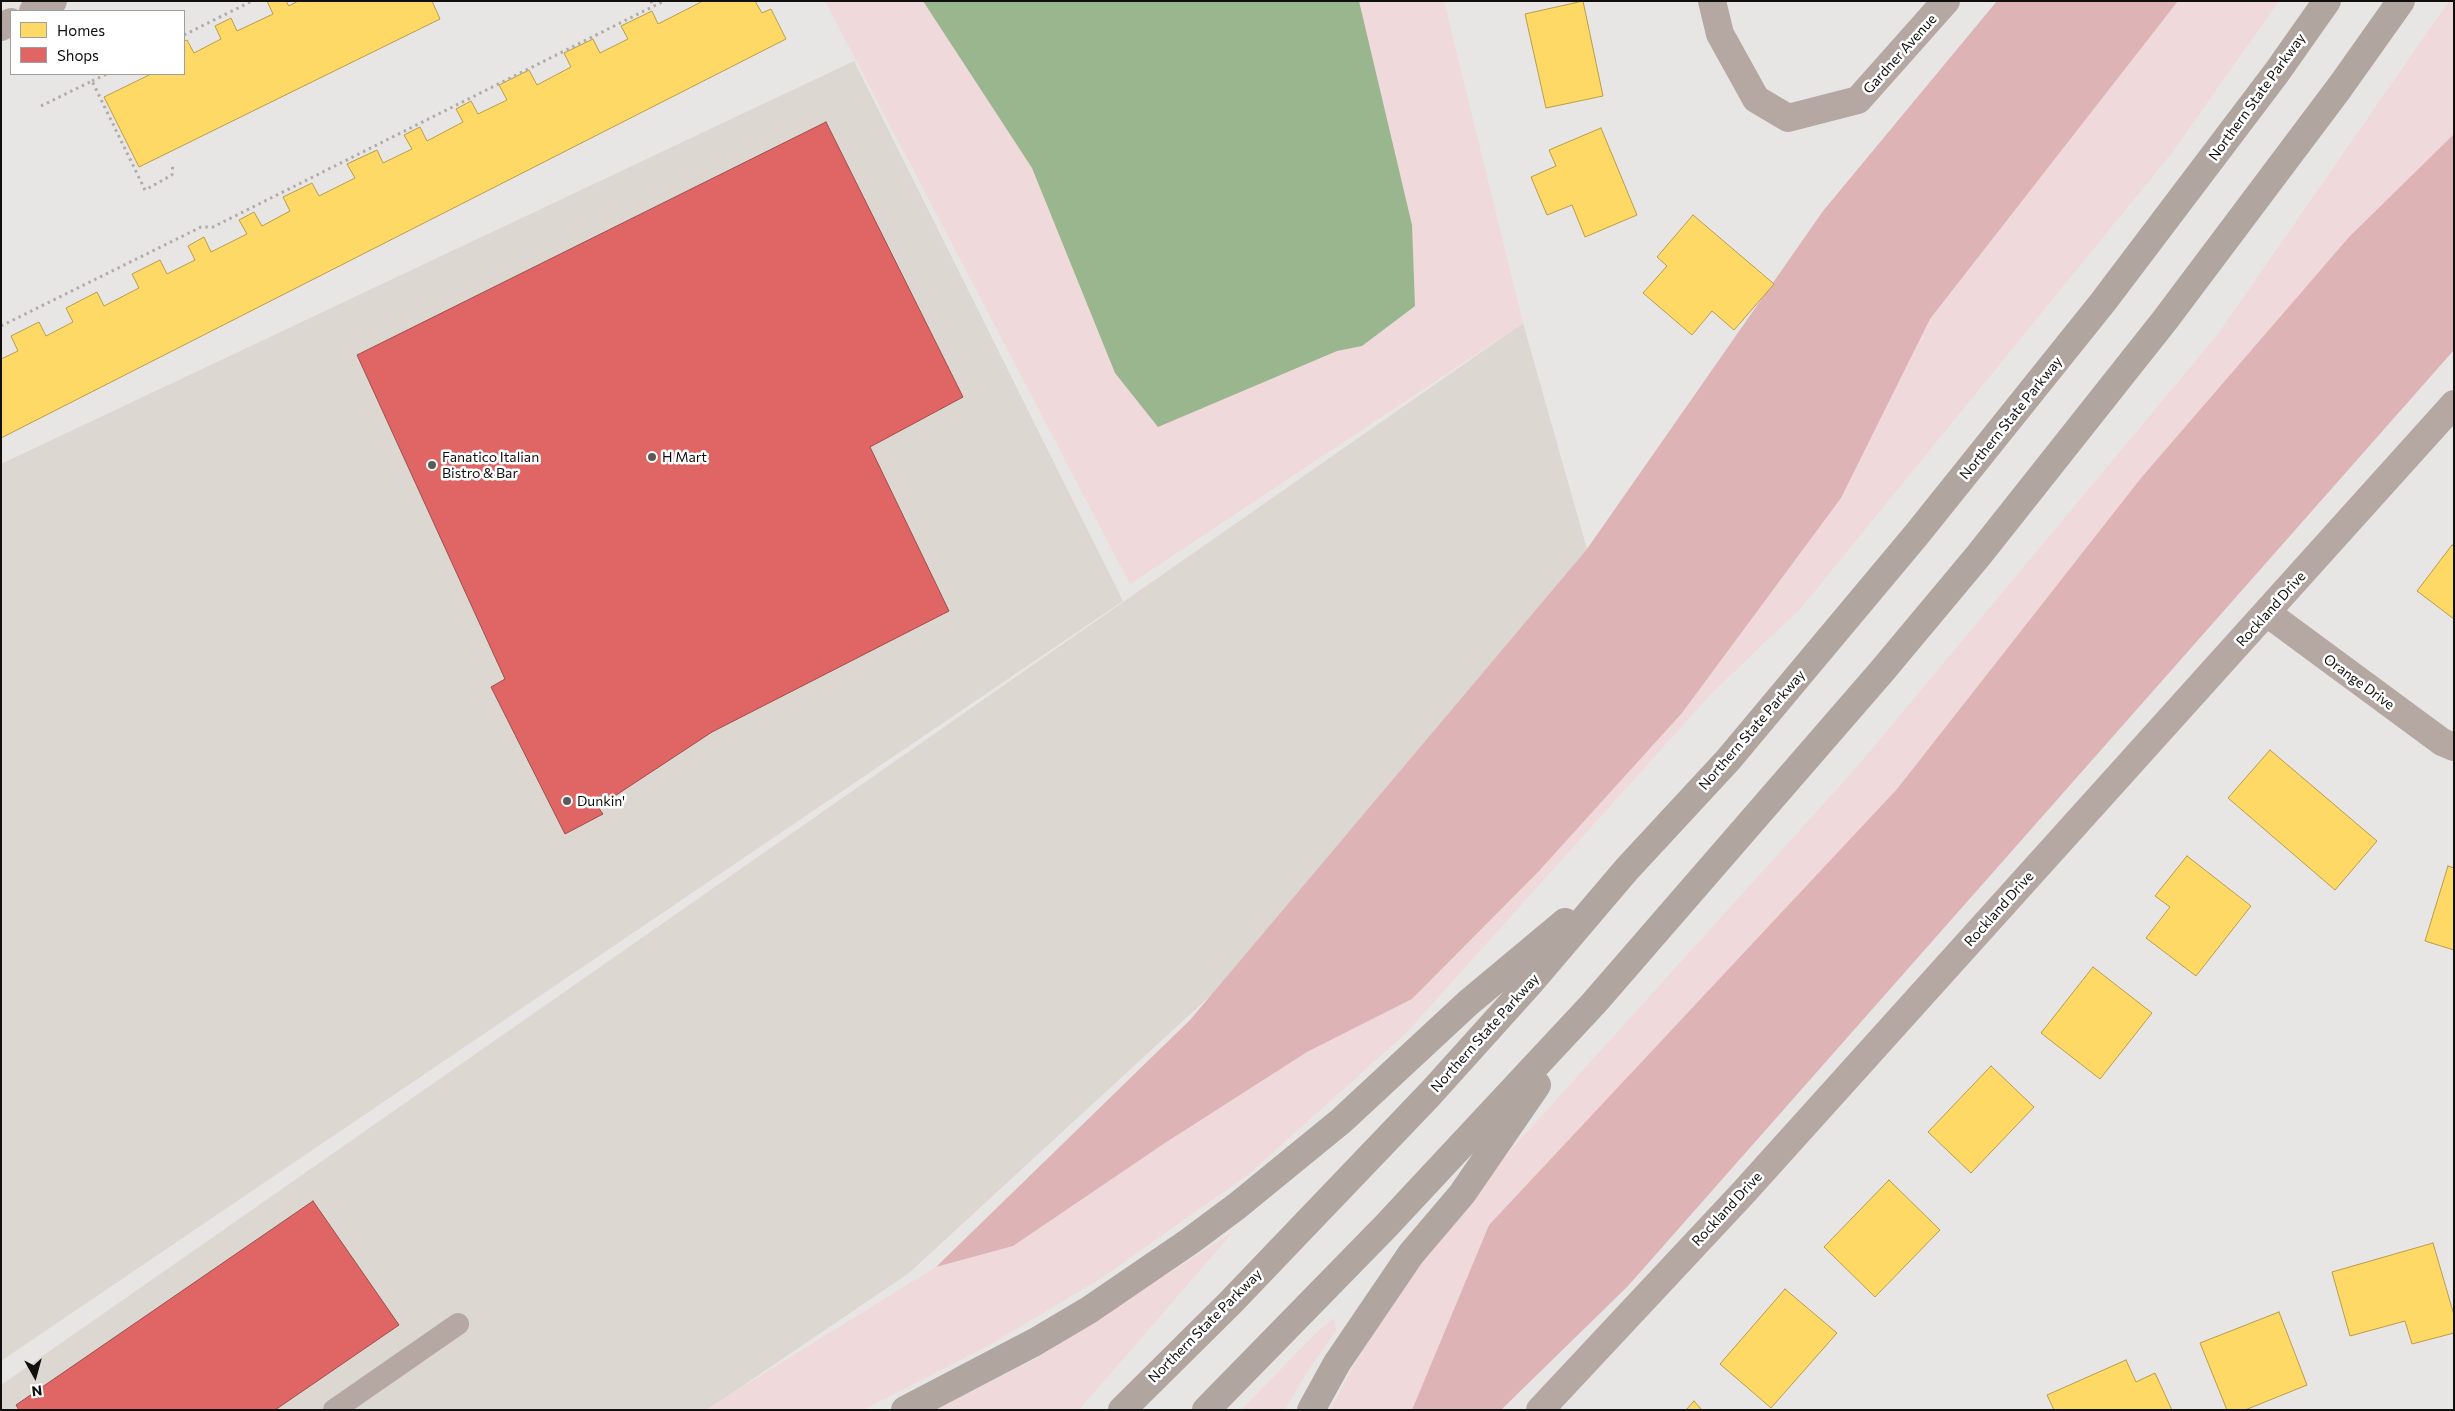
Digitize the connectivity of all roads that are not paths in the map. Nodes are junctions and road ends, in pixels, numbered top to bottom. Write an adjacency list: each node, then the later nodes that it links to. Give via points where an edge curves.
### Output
1 (53, 1): 6 (street)
2 (1712, 1): 3 (street, Gardner Avenue, via 1720,34 1756,99 1788,118 1858,100)
3 (1946, 1)
4 (2327, 1): 10 (highway, Northern State Parkway, via 2103,302 1918,534 1728,760)
5 (2401, 1): 11 (highway, via 2171,312 1984,549 1801,767)
6 (35, 10)
7 (2454, 404): 8 (street, Rockland Drive)
8 (2267, 613): 9 (street, Orange Drive, via 2442,742); 18 (street, Rockland Drive, via 1742,1193)
9 (2454, 747)
10 (1627, 869): 14 (highway, via 1468,1003 1341,1121 1237,1206 1089,1310); 15 (highway, Northern State Parkway, via 1530,984 1430,1094 1230,1303)
11 (1594, 1004): 16 (highway, via 1379,1234); 17 (highway, via 1462,1194 1390,1284)
12 (458, 1324): 13 (lane)
13 (334, 1410)
14 (905, 1410)
15 (1122, 1410)
16 (1206, 1410)
17 (1311, 1410)
18 (1540, 1410)

